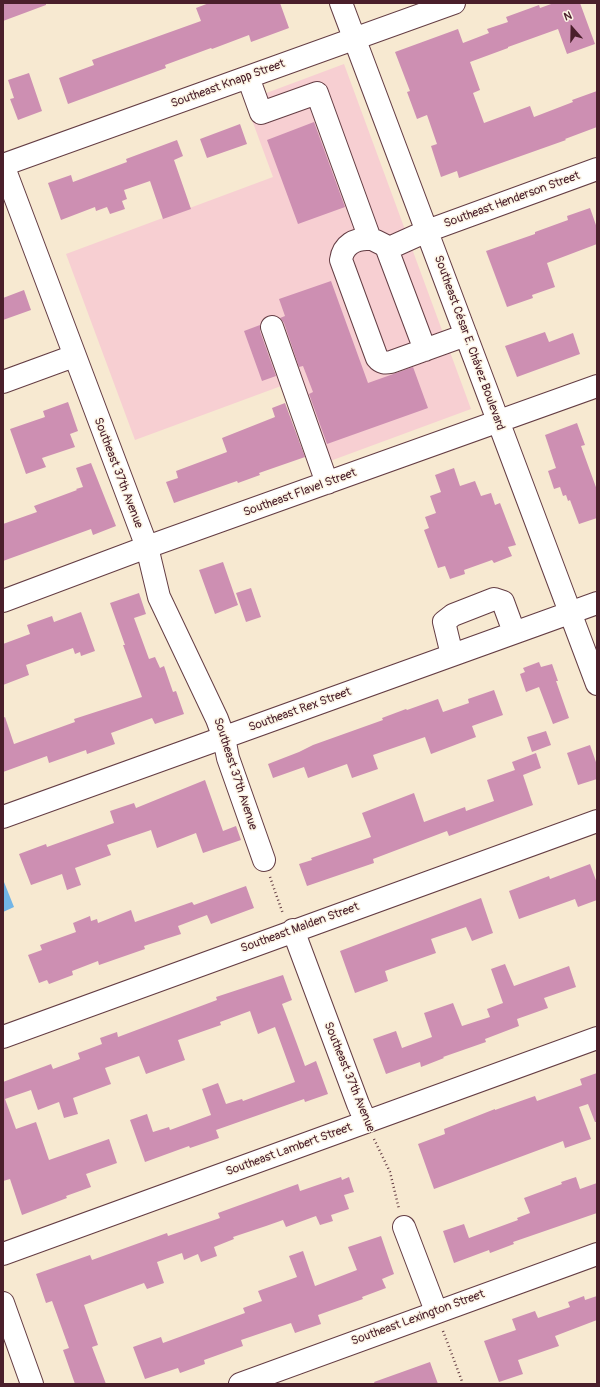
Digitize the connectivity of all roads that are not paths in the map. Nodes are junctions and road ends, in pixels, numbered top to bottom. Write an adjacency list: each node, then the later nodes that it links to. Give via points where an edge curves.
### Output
1 (342, 3): 3 (street, Southeast César E. Chávez Boulevard)
2 (454, 3): 3 (street, Southeast Knapp Street)
3 (355, 39): 4 (street, Southeast Knapp Street); 7 (street, Southeast César E. Chávez Boulevard)
4 (248, 77): 5 (street, Southeast Knapp Street); 8 (street, via 261,113 317,93)
5 (3, 165): 12 (street, Southeast 37th Avenue)
6 (597, 169): 7 (street, Southeast Henderson Street)
7 (427, 231): 8 (street, Southeast Henderson Street); 10 (street, Southeast César E. Chávez Boulevard)
8 (379, 244): 11 (street); 11 (street, Southeast Henderson Street, via 362,238 352,242 342,254 341,260 376,358 385,363)
9 (272, 328): 16 (street)
10 (466, 335): 11 (street); 15 (street, Southeast César E. Chávez Boulevard)
11 (425, 350)
12 (74, 356): 13 (street); 17 (street, Southeast 37th Avenue)
13 (3, 382)
14 (597, 386): 15 (street, Southeast Flavel Street)
15 (498, 422): 16 (street, Southeast Flavel Street); 20 (street, Southeast César E. Chávez Boulevard)
16 (327, 483): 17 (street, Southeast Flavel Street)
17 (147, 547): 18 (street, Southeast Flavel Street); 24 (street, Southeast 37th Avenue, via 159,597 217,718)
18 (3, 601)
19 (597, 603): 20 (street, Southeast Rex Street)
20 (570, 612): 21 (street, Southeast Rex Street); 23 (street, Southeast César E. Chávez Boulevard)
21 (514, 632): 22 (street, Southeast Rex Street); 22 (street, via 503,602 494,599 453,615 444,622)
22 (452, 655): 24 (street, Southeast Rex Street)
23 (597, 684)
24 (224, 738): 25 (street, Southeast Rex Street); 27 (street, Southeast 37th Avenue, via 228,758)
25 (3, 817)
26 (597, 821): 28 (street, Southeast Malden Street)
27 (264, 860)
28 (293, 930): 29 (street, Southeast Malden Street); 31 (street, Southeast 37th Avenue)
29 (3, 1036)
30 (597, 1038): 31 (street, Southeast Lambert Street)
31 (366, 1122): 33 (street, Southeast Lambert Street)
32 (404, 1227): 36 (street)
33 (3, 1254)
34 (597, 1254): 36 (street, Southeast Lexington Street)
35 (3, 1303): 37 (street)
36 (436, 1311): 38 (street, Southeast Lexington Street)
37 (32, 1384)
38 (240, 1384)

